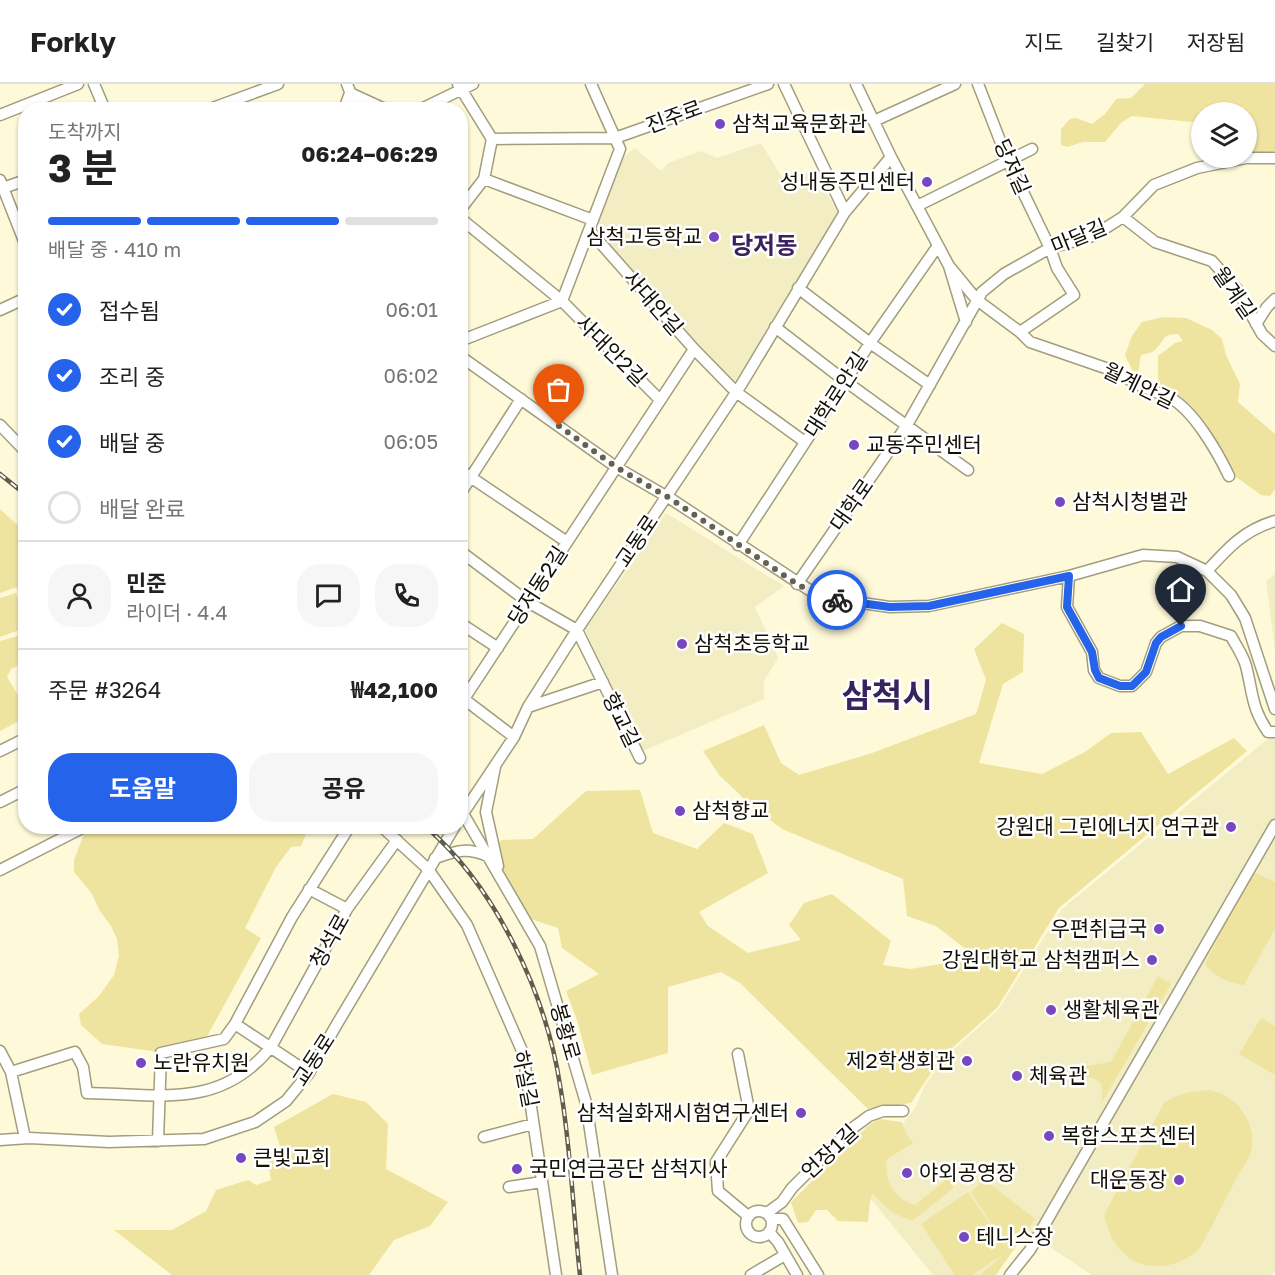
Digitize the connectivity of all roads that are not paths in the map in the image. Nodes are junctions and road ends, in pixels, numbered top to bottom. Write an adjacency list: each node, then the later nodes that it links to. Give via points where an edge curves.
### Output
1 (78, 84): 14 (street)
2 (94, 84): 15 (street)
3 (278, 84): 11 (street)
4 (473, 84): 12 (street)
5 (591, 84): 22 (street)
6 (768, 84): 22 (street, 진주로)
7 (784, 84): 33 (street)
8 (856, 84): 21 (street)
9 (955, 84): 21 (street)
10 (978, 84): 27 (street, 당저길)
11 (263, 87): 16 (street)
12 (459, 87): 18 (street); 23 (street)
13 (349, 88): 17 (street)
14 (33, 102)
15 (102, 102)
16 (232, 102)
17 (373, 102)
18 (433, 102)
19 (18, 108): 20 (street)
20 (0, 115)
21 (874, 121): 25 (street)
22 (615, 138): 23 (street); 36 (street, via 620,149)
23 (492, 139): 28 (street)
24 (1032, 149): 27 (street)
25 (891, 157): 32 (street); 33 (street, 교동로)
26 (1275, 158): 34 (street, 마달길, via 1245,158 1197,168 1154,185)
27 (1008, 161): 32 (street); 39 (street, 당저길)
28 (484, 179): 31 (street); 36 (street, 사대안길)
29 (18, 182): 30 (street)
30 (1, 186): 37 (street)
31 (468, 200)
32 (917, 206): 38 (street)
33 (845, 212): 41 (street, 교동로)
34 (1123, 217): 39 (street, 마달길, via 1093,236); 48 (street, 월계길, via 1155,242 1212,261 1237,289)
35 (468, 225): 44 (street)
36 (591, 225): 44 (street); 54 (street, 사대안길)
37 (18, 227)
38 (937, 247): 40 (street); 52 (street, 대학로안길)
39 (1050, 248): 43 (street, 마달길, via 1004,274); 50 (street, via 1074,295)
40 (949, 266): 43 (street); 47 (street)
41 (798, 288): 49 (street, 교동로); 52 (street)
42 (1275, 299): 48 (street)
43 (977, 300): 47 (street, 마달길); 50 (street, 월계안길)
44 (562, 301): 51 (street); 60 (street, 사대안2길)
45 (18, 302): 46 (street)
46 (0, 310)
47 (966, 322): 57 (street, 대학로)
48 (1256, 324): 53 (street, 월계길)
49 (775, 327): 56 (street); 58 (street, 교동로)
50 (1020, 333): 68 (street, 월계안길, via 1030,342 1120,373 1131,382 1172,399 1198,425)
51 (468, 338)
52 (870, 343): 56 (street, 대학로안길); 57 (street)
53 (1275, 346)
54 (694, 349): 58 (street); 60 (street, 사대안2길)
55 (468, 362): 59 (street)
56 (845, 381): 62 (street); 63 (street, 대학로안길)
57 (930, 385): 62 (street, 대학로)
58 (736, 392): 63 (street); 71 (street, 교동로)
59 (521, 399): 65 (street); 69 (street)
60 (660, 400): 65 (street, 사대안2길)
61 (0, 425): 64 (street)
62 (907, 425): 66 (street); 78 (street, 대학로)
63 (805, 442): 74 (street, 대학로안길)
64 (18, 444)
65 (616, 467): 71 (street); 73 (street, 당저동2길)
66 (968, 470)
67 (468, 475): 69 (street)
68 (1229, 476)
69 (471, 477): 70 (street); 73 (street)
70 (468, 482)
71 (666, 497): 74 (street); 81 (street, 교동로)
72 (1275, 521): 76 (street, via 1233,542)
73 (567, 542): 79 (street, 당저동2길)
74 (738, 545): 78 (street)
75 (468, 557): 79 (street)
76 (1207, 571): 77 (street, via 1177,557 1143,555); 87 (street, via 1231,595 1245,618)
77 (1069, 576): 78 (street, via 919,607 820,597); 88 (street, via 1067,607 1092,652 1099,678 1132,686 1146,672 1161,637 1181,626 1212,628 1231,636 1245,663 1258,717 1268,732)
78 (797, 584)
79 (528, 602): 81 (street); 82 (street, 당저동2길)
80 (468, 628): 82 (street)
81 (577, 630): 83 (street, 향교길); 86 (street, 교동로)
82 (498, 648): 84 (street, 당저동2길)
83 (603, 682): 86 (street, 향교길); 92 (street, 향교길)
84 (468, 691)
85 (468, 704): 89 (street)
86 (528, 707): 89 (street, 교동로)
87 (1275, 709)
88 (1275, 732)
89 (514, 737): 93 (street, 교동로)
90 (18, 741): 91 (street)
91 (0, 749)
92 (640, 758)
93 (496, 761): 96 (street, 교동로); 108 (street, via 486,812)
94 (18, 793): 95 (street)
95 (0, 802)
96 (468, 804)
97 (468, 823): 104 (street, 봉황로)
98 (1275, 825): 129 (street)
99 (70, 834): 107 (street)
100 (345, 834): 109 (street, 청석로)
101 (390, 834): 103 (street)
102 (450, 834): 105 (street, 교동로)
103 (397, 840): 106 (street); 110 (street, 청석로)
104 (488, 855): 105 (street, via 462,850); 108 (street, 봉황로)
105 (435, 858): 106 (street, 교동로)
106 (428, 869): 116 (street, 교동로); 119 (street, 하실길, via 467,925 523,1053)
107 (0, 870)
108 (500, 875): 133 (street, 봉황로, via 540,946 583,1092)
109 (309, 889): 110 (street); 111 (street, 청석로)
110 (347, 909): 112 (street, 청석로)
111 (235, 1024): 112 (street); 117 (street, via 224,1039 161,1053)
112 (271, 1047): 116 (street); 117 (street, 청석로, via 259,1062 228,1083 205,1092)
113 (0, 1051): 115 (street)
114 (738, 1054): 126 (street, via 749,1110 716,1162 718,1191)
115 (11, 1072): 117 (street, 청석로, via 75,1052 83,1067 87,1093); 121 (street)
116 (309, 1073): 123 (street, 교동로, via 286,1101 255,1122 204,1139)
117 (159, 1094): 123 (street)
118 (903, 1111): 127 (street, 언장1길, via 869,1116 850,1130)
119 (533, 1124): 120 (street); 124 (street, 하실길)
120 (484, 1137)
121 (25, 1138): 122 (street, 교동로); 123 (street, 교동로)
122 (0, 1140)
123 (158, 1141)
124 (542, 1182): 125 (street); 132 (street, 하실길)
125 (509, 1188)
126 (748, 1216): 127 (street, via 755,1211); 128 (street, via 745,1226 751,1235 760,1237)
127 (769, 1216): 128 (street); 135 (street, via 783,1219)
128 (769, 1232): 130 (street)
129 (1029, 1250): 136 (street); 137 (street)
130 (785, 1255): 131 (street); 134 (street)
131 (757, 1274)
132 (556, 1275)
133 (612, 1275)
134 (797, 1275)
135 (818, 1275)
136 (1010, 1275)
137 (1020, 1275)

